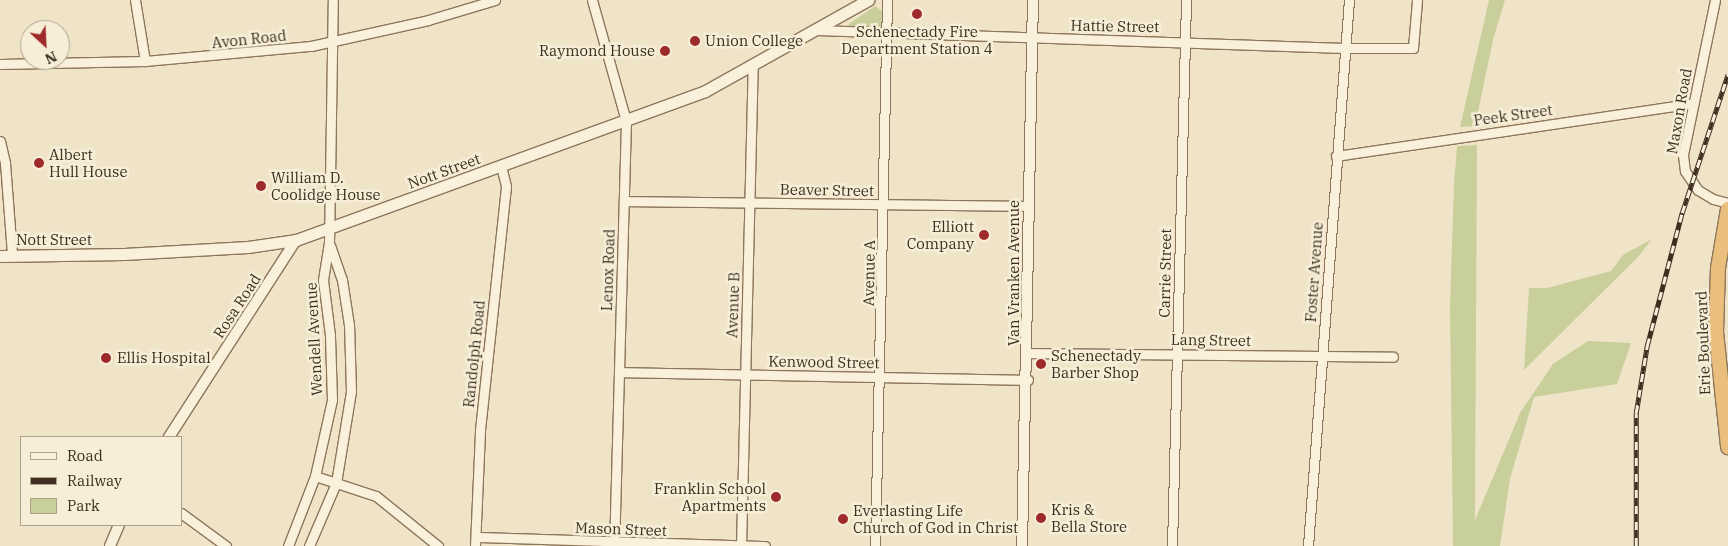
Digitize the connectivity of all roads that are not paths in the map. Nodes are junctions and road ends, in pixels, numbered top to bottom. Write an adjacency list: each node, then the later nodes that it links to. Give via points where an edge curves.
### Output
1 (136, 0): 18 (street)
2 (333, 0): 15 (street, Wendell Avenue)
3 (495, 0): 15 (street, Avon Road, via 428,20)
4 (592, 0): 22 (street, Lenox Road)
5 (868, 0): 12 (main road, Nott Street)
6 (887, 0): 13 (street, Avenue A)
7 (1033, 0): 14 (street, Van Vranken Avenue)
8 (1186, 0): 16 (street, Carrie Street)
9 (1349, 0): 17 (street, Foster Avenue)
10 (1417, 0): 17 (street, Hattie Street, via 1414,48)
11 (1715, 0): 21 (street, Maxon Road)
12 (816, 30): 13 (street, Hattie Street); 20 (main road, Nott Street)
13 (887, 33): 14 (street, Hattie Street); 29 (street, Avenue A)
14 (1032, 38): 16 (street, Hattie Street); 30 (street, Van Vranken Avenue)
15 (332, 41): 18 (street, Avon Road, via 244,54); 32 (street, Wendell Avenue)
16 (1185, 41): 17 (street, Hattie Street); 36 (street, Carrie Street)
17 (1345, 48): 24 (street, Foster Avenue)
18 (145, 61): 19 (street, Avon Road)
19 (0, 64)
20 (753, 64): 22 (main road, Nott Street, via 706,91); 27 (street, Avenue B)
21 (1693, 103): 24 (street, Peek Street); 28 (street, Maxon Road, via 1683,155 1685,171 1698,190)
22 (626, 121): 25 (main road, Nott Street); 26 (street, Lenox Road)
23 (0, 141): 35 (street, via 5,163)
24 (1336, 156): 38 (street, Foster Avenue)
25 (501, 166): 32 (main road, Nott Street); 50 (street, Randolph Road, via 506,186 480,430)
26 (624, 201): 27 (street, Beaver Street); 40 (street, Lenox Road)
27 (749, 202): 29 (street, Beaver Street); 41 (street, Avenue B)
28 (1728, 203)
29 (884, 204): 30 (street, Beaver Street); 42 (street, Avenue A)
30 (1029, 206): 37 (street, Van Vranken Avenue)
31 (1728, 209): 45 (highway, Erie Boulevard, via 1718,268 1716,332)
32 (329, 229): 33 (main road, Nott Street); 34 (street, Wendell Avenue)
33 (296, 240): 35 (main road, Nott Street, via 248,247 124,254); 44 (street, Rosa Road)
34 (329, 244): 46 (street, Wendell Avenue, via 323,280 330,335 332,400); 47 (street, Wendell Avenue, via 342,280 352,354 348,420)
35 (6, 255)
36 (1177, 352): 37 (street, Lang Street); 38 (street, Lang Street); 61 (street, Carrie Street)
37 (1028, 353): 43 (street, Van Vranken Avenue)
38 (1322, 357): 39 (street, Lang Street); 62 (street, Foster Avenue)
39 (1393, 357)
40 (619, 372): 41 (street, Kenwood Street); 51 (street, Lenox Road)
41 (745, 375): 42 (street, Kenwood Street); 57 (street, Avenue B)
42 (880, 377): 43 (street, Kenwood Street); 59 (street, Avenue A)
43 (1028, 380): 60 (street, Van Vranken Avenue)
44 (170, 436)
45 (1728, 447)
46 (315, 476): 47 (street); 54 (street, Wendell Avenue)
47 (336, 483): 55 (street, Wendell Avenue); 56 (street, via 376,496)
48 (182, 514): 53 (street)
49 (119, 526): 52 (street)
50 (476, 542): 51 (street, Mason Street)
51 (614, 545): 57 (street, Mason Street)
52 (110, 546)
53 (226, 546)
54 (288, 546)
55 (309, 546)
56 (438, 546)
57 (741, 546): 58 (street, Mason Street)
58 (765, 546)
59 (875, 546)
60 (1022, 546)
61 (1172, 546)
62 (1308, 546)

